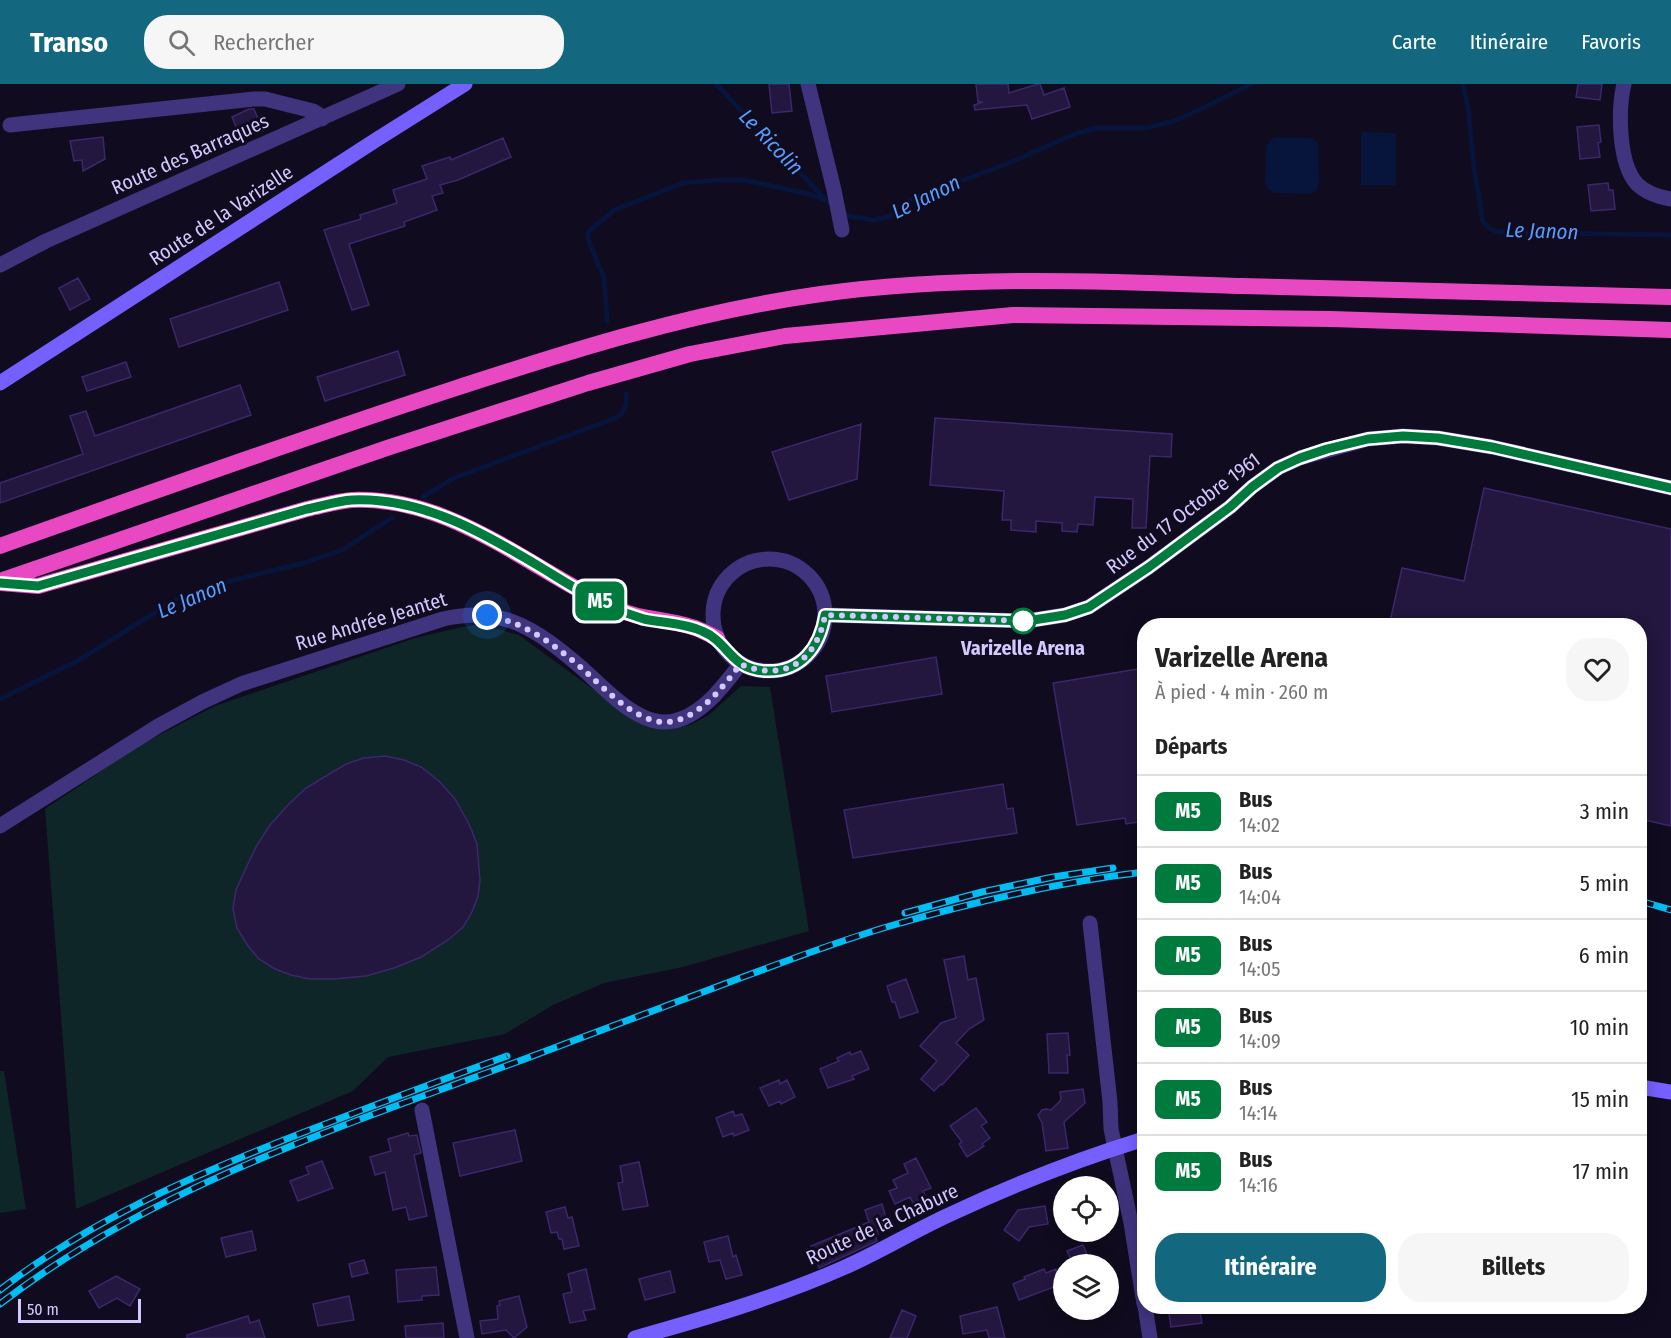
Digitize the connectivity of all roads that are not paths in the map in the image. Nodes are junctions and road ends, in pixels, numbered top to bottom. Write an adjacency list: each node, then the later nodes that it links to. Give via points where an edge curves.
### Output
1 (398, 84): 5 (street, Route des Barraques)
2 (465, 84): 12 (main road, Route de la Varizelle)
3 (808, 84): 8 (street)
4 (1624, 84): 7 (street, via 1621,119 1630,172 1649,192)
5 (322, 119): 6 (street, via 313,111 254,99); 9 (street, Route des Barraques)
6 (10, 125)
7 (1671, 199)
8 (841, 225)
9 (0, 265)
10 (1671, 297): 14 (highway, via 1112,282 951,283 820,294 657,327 548,358 244,459)
11 (1671, 330): 15 (highway, via 1013,315 785,336 690,354 577,387 390,447)
12 (0, 383)
13 (1671, 488): 16 (street, Rue du 17 Octobre 1961, via 1438,438 1368,439 1327,449 1278,468 1149,567 1089,607 1065,615 1027,621)
14 (0, 546)
15 (0, 582): 17 (highway, via 38,586 307,509 350,500 384,501 419,507 460,522 614,608 642,618 693,627)
16 (825, 615): 17 (street, via 822,596 801,569 768,559 751,562 736,570 716,597 712,614); 18 (street, via 823,632 814,649 800,662 764,671)
17 (717, 638): 18 (street)
18 (740, 664): 19 (street, Rue Andrée Jeantet, via 695,713 662,722 624,705 535,633 512,621 464,614 252,681 202,702)
19 (0, 826)
20 (1090, 923): 25 (street)
21 (1647, 1089): 22 (main road)
22 (1671, 1092)
23 (422, 1110): 28 (street)
24 (1137, 1141): 25 (main road, Route de la Chabure)
25 (1116, 1148): 26 (street); 29 (main road, Route de la Chabure, via 961,1209 845,1267 782,1293)
26 (1137, 1258)
27 (1146, 1314): 30 (street)
28 (467, 1338)
29 (635, 1338)
30 (1150, 1338)

